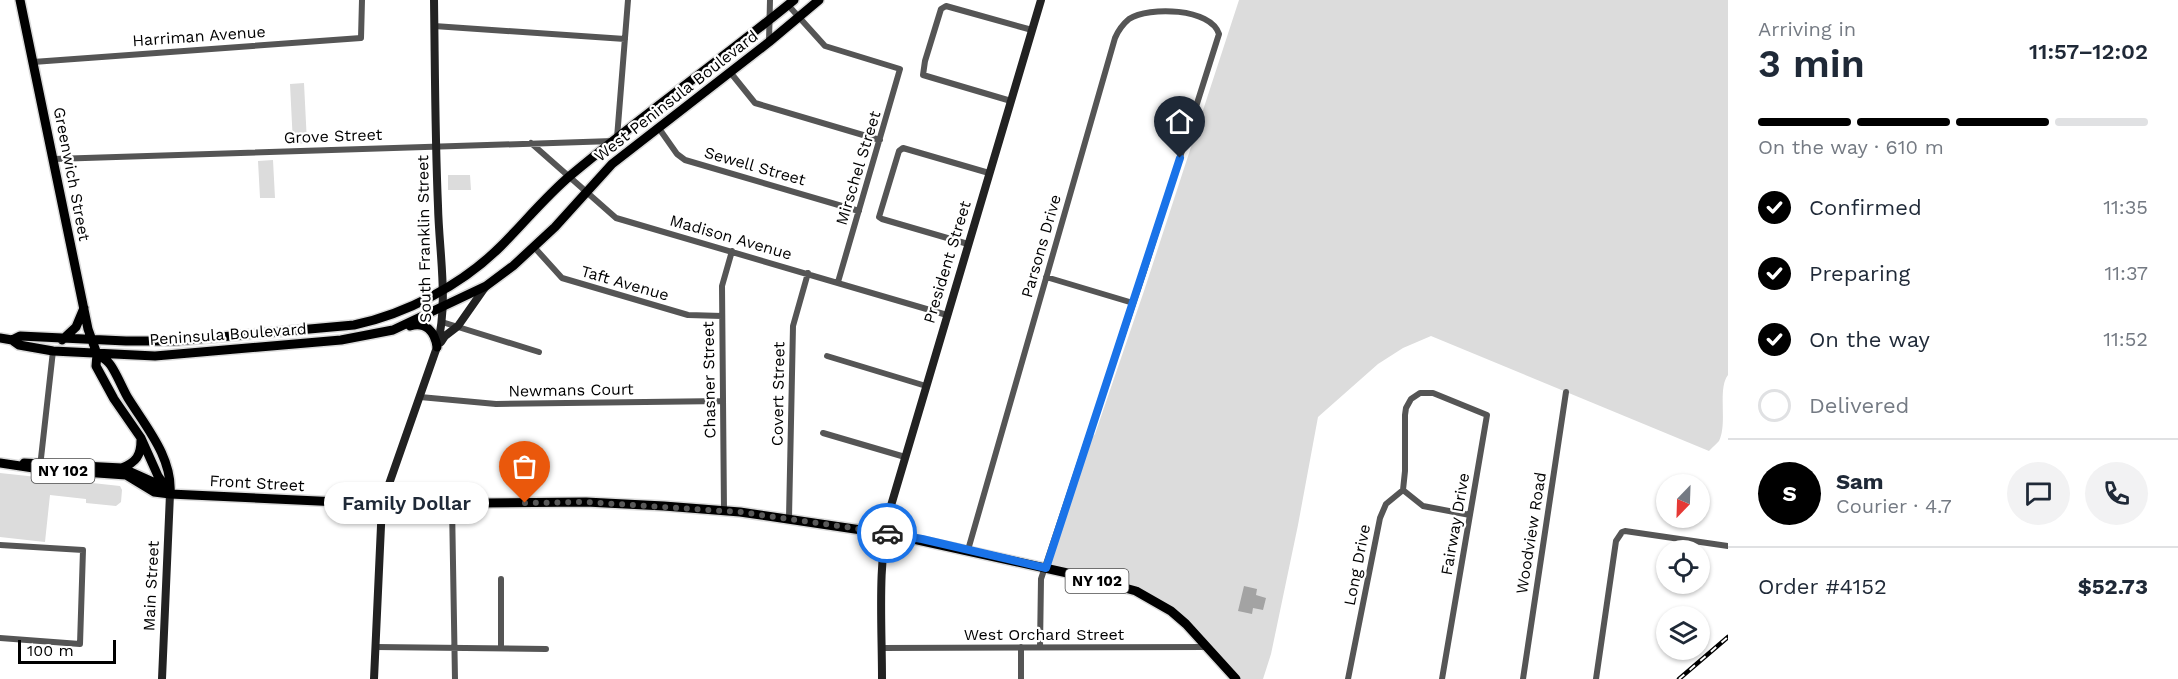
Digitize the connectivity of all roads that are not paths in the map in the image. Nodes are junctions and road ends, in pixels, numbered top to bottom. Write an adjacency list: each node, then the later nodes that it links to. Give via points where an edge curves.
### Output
1 (20, 0): 15 (main road, Greenwich Street)
2 (362, 0): 15 (street, Harriman Avenue, via 361,38)
3 (434, 0): 11 (street, South Franklin Street)
4 (628, 0): 13 (street)
5 (770, 0): 10 (street)
6 (819, 0): 9 (main road, West Peninsula Boulevard)
7 (1041, 0): 12 (street, President Street)
8 (791, 2): 9 (street); 10 (main road, West Peninsula Boulevard)
9 (799, 19): 14 (main road, West Peninsula Boulevard); 20 (street, Mirschel Street, via 825,46 900,69)
10 (770, 20): 14 (street); 19 (main road, West Peninsula Boulevard)
11 (434, 26): 13 (street); 22 (street, South Franklin Street)
12 (1032, 30): 17 (street, President Street); 17 (street, via 952,6 941,9 925,61 923,75)
13 (625, 39): 19 (street)
14 (769, 42): 16 (main road, West Peninsula Boulevard)
15 (33, 62): 23 (main road, Greenwich Street)
16 (730, 72): 18 (main road, West Peninsula Boulevard); 20 (street, via 755,103)
17 (1011, 101): 24 (street, President Street)
18 (658, 126): 26 (main road, West Peninsula Boulevard); 27 (street, Sewell Street, via 685,160)
19 (616, 140): 21 (street, Grove Street); 25 (main road, West Peninsula Boulevard)
20 (880, 140): 27 (street, Mirschel Street)
21 (531, 143): 22 (street, Grove Street); 25 (street, Madison Avenue)
22 (437, 146): 23 (street, Grove Street); 35 (street, South Franklin Street)
23 (54, 159): 37 (main road, Greenwich Street)
24 (989, 173): 28 (street, President Street); 28 (street, via 910,149 899,151 879,217)
25 (569, 177): 26 (street, Madison Avenue); 35 (main road, West Peninsula Boulevard, via 499,249)
26 (586, 191): 29 (main road, West Peninsula Boulevard); 30 (street, Madison Avenue, via 616,218)
27 (859, 211): 33 (street, Mirschel Street)
28 (968, 244): 39 (street, President Street)
29 (534, 247): 34 (main road, West Peninsula Boulevard); 40 (street, Taft Avenue, via 562,278 688,315)
30 (732, 251): 31 (street, Madison Avenue); 40 (street, Chasner Street, via 722,286)
31 (808, 273): 33 (street, Madison Avenue); 69 (street, Covert Street, via 793,326)
32 (1046, 277): 36 (street); 36 (street, Parsons Drive, via 1118,30 1128,20 1154,11 1195,17 1210,22 1219,34); 73 (street, Parsons Drive)
33 (838, 282): 39 (street, Madison Avenue)
34 (486, 286): 38 (main road, West Peninsula Boulevard); 42 (street)
35 (443, 290): 38 (street, South Franklin Street); 46 (main road, Peninsula Boulevard, via 412,307 354,325 177,340)
36 (1133, 303): 74 (street)
37 (84, 308): 45 (main road, via 76,327); 46 (main road, Greenwich Street)
38 (443, 308): 41 (street, South Franklin Street); 43 (main road, Peninsula Boulevard)
39 (947, 315): 53 (street, President Street)
40 (722, 316): 56 (street, Chasner Street)
41 (442, 322): 42 (street); 48 (street, South Franklin Street)
42 (458, 326): 48 (street); 50 (street)
43 (393, 330): 48 (main road, via 416,324 426,327 432,331); 51 (main road, Peninsula Boulevard, via 341,340 194,354)
44 (0, 338): 47 (main road, Peninsula Boulevard)
45 (65, 338): 46 (main road, Peninsula Boulevard); 47 (main road, Peninsula Boulevard, via 20,336); 49 (main road)
46 (92, 339): 51 (main road, Greenwich Street)
47 (12, 340): 49 (main road, Peninsula Boulevard, via 19,345)
48 (438, 347): 55 (street, South Franklin Street)
49 (53, 351): 51 (main road, Peninsula Boulevard); 61 (street)
50 (539, 352)
51 (97, 354): 58 (main road, Greenwich Street, via 96,366); 64 (main road, Greenwich Street, via 110,363 153,435 165,461)
52 (827, 356): 53 (street)
53 (926, 386): 59 (street, President Street)
54 (1566, 392): 93 (street, Woodview Road)
55 (420, 397): 56 (street, Newmans Court, via 496,404); 65 (street, South Franklin Street)
56 (723, 401): 67 (street, Chasner Street)
57 (823, 433): 59 (street)
58 (141, 438): 62 (main road, via 137,459); 64 (main road, Greenwich Street)
59 (905, 457): 70 (street, President Street)
60 (0, 463): 61 (main road, Front Street / NY 102)
61 (40, 466): 62 (main road, Front Street / NY 102); 64 (main road, Front Street / NY 102, via 126,476 154,492)
62 (122, 468): 64 (main road, Front Street / NY 102)
63 (1403, 490): 68 (street, via 1423,506); 68 (street, Fairway Drive, via 1408,403 1415,395 1427,392 1448,399 1487,415); 91 (street, Long Drive, via 1386,504 1380,518)
64 (171, 494): 65 (main road, Front Street / NY 102); 85 (street, Main Street)
65 (382, 504): 66 (main road, Front Street / NY 102); 77 (street, South Franklin Street)
66 (453, 505): 67 (main road, Front Street / NY 102, via 586,502); 81 (street)
67 (724, 511): 69 (main road, Front Street / NY 102)
68 (1470, 515): 92 (street, Fairway Drive)
69 (789, 518): 70 (main road, Front Street / NY 102)
70 (884, 533): 73 (main road, Front Street / NY 102); 83 (street, President Street)
71 (0, 544): 76 (street, via 83,550 80,645)
72 (1728, 546): 94 (street, via 1622,532 1616,541)
73 (968, 550): 74 (main road, Front Street / NY 102)
74 (1046, 568): 79 (street, via 1041,579); 80 (main road, Front Street / NY 102, via 1136,591 1155,600)
75 (501, 579): 82 (street)
76 (0, 638)
77 (376, 647): 81 (street); 86 (street, South Franklin Street)
78 (1021, 647): 79 (street, West Orchard Street); 83 (street, West Orchard Street); 89 (street)
79 (1040, 647): 80 (street, West Orchard Street)
80 (1207, 647): 90 (main road, Front Street / NY 102)
81 (454, 648): 82 (street); 87 (street)
82 (501, 648): 84 (street)
83 (882, 648): 88 (street, President Street)
84 (546, 649)
85 (162, 679)
86 (374, 679)
87 (455, 679)
88 (882, 679)
89 (1021, 679)
90 (1236, 679)
91 (1348, 679)
92 (1442, 679)
93 (1523, 679)
94 (1596, 679)

